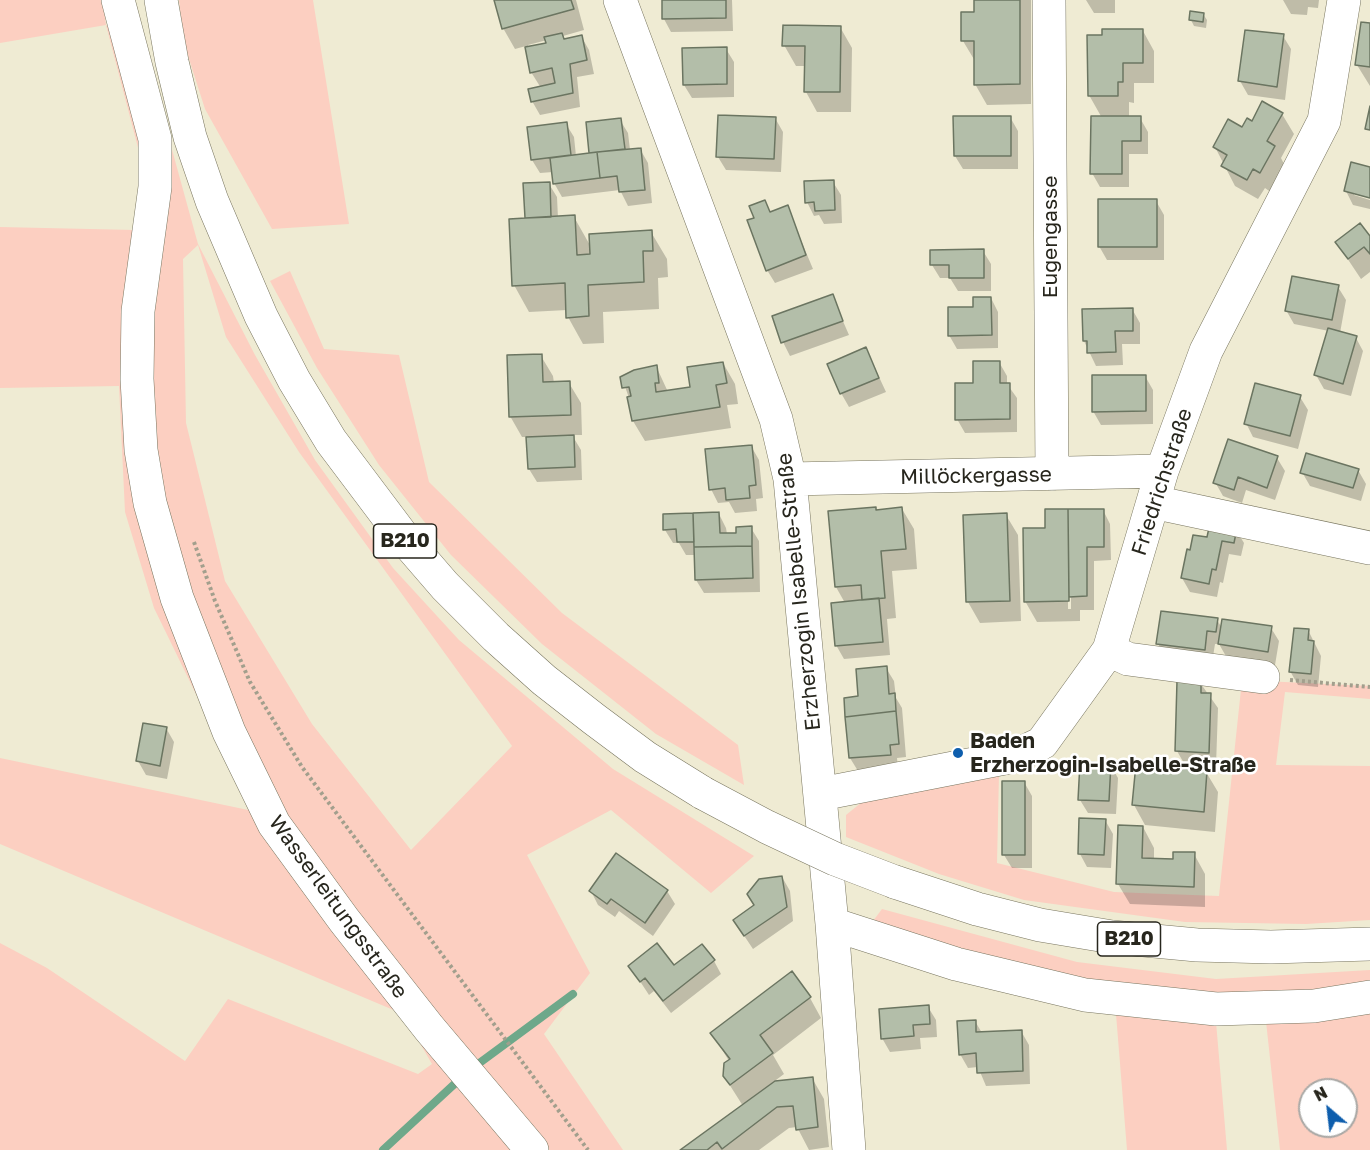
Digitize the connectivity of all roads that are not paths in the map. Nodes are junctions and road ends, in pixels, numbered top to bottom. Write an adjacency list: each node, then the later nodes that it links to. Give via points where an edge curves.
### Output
1 (118, 0): 17 (street, Wasserleitungsstraße, via 155,139 155,187 138,311 137,379 141,450 150,502 177,598 229,732 274,824 407,1001)
2 (161, 0): 15 (street, B210, bridge, via 190,136 212,201 261,316 294,380 331,441 407,542 445,586 544,680 645,757 767,827 835,859 977,909 1112,937 1197,945)
3 (620, 0): 8 (street, Erzherzogin Isabelle-Straße, via 776,418)
4 (1049, 0): 7 (street, Eugengasse)
5 (1344, 0): 6 (street, Friedrichstraße, via 1323,121 1206,351)
6 (1162, 471): 7 (street, Millöckergasse); 9 (street, Friedrichstraße)
7 (1052, 474): 8 (street, Millöckergasse)
8 (790, 479): 13 (street, Erzherzogin Isabelle-Straße)
9 (1153, 502): 10 (street); 11 (street, Friedrichstraße)
10 (1370, 548)
11 (1109, 650): 12 (street, via 1128,660); 13 (street, Friedrichstraße, via 1042,743 1015,756)
12 (1263, 677)
13 (821, 794): 14 (street, Erzherzogin Isabelle-Straße)
14 (832, 924): 16 (street, via 956,964 1085,995 1216,1009 1314,1006); 18 (street, Erzherzogin Isabelle-Straße)
15 (1370, 944)
16 (1370, 997)
17 (532, 1150)
18 (849, 1150)

